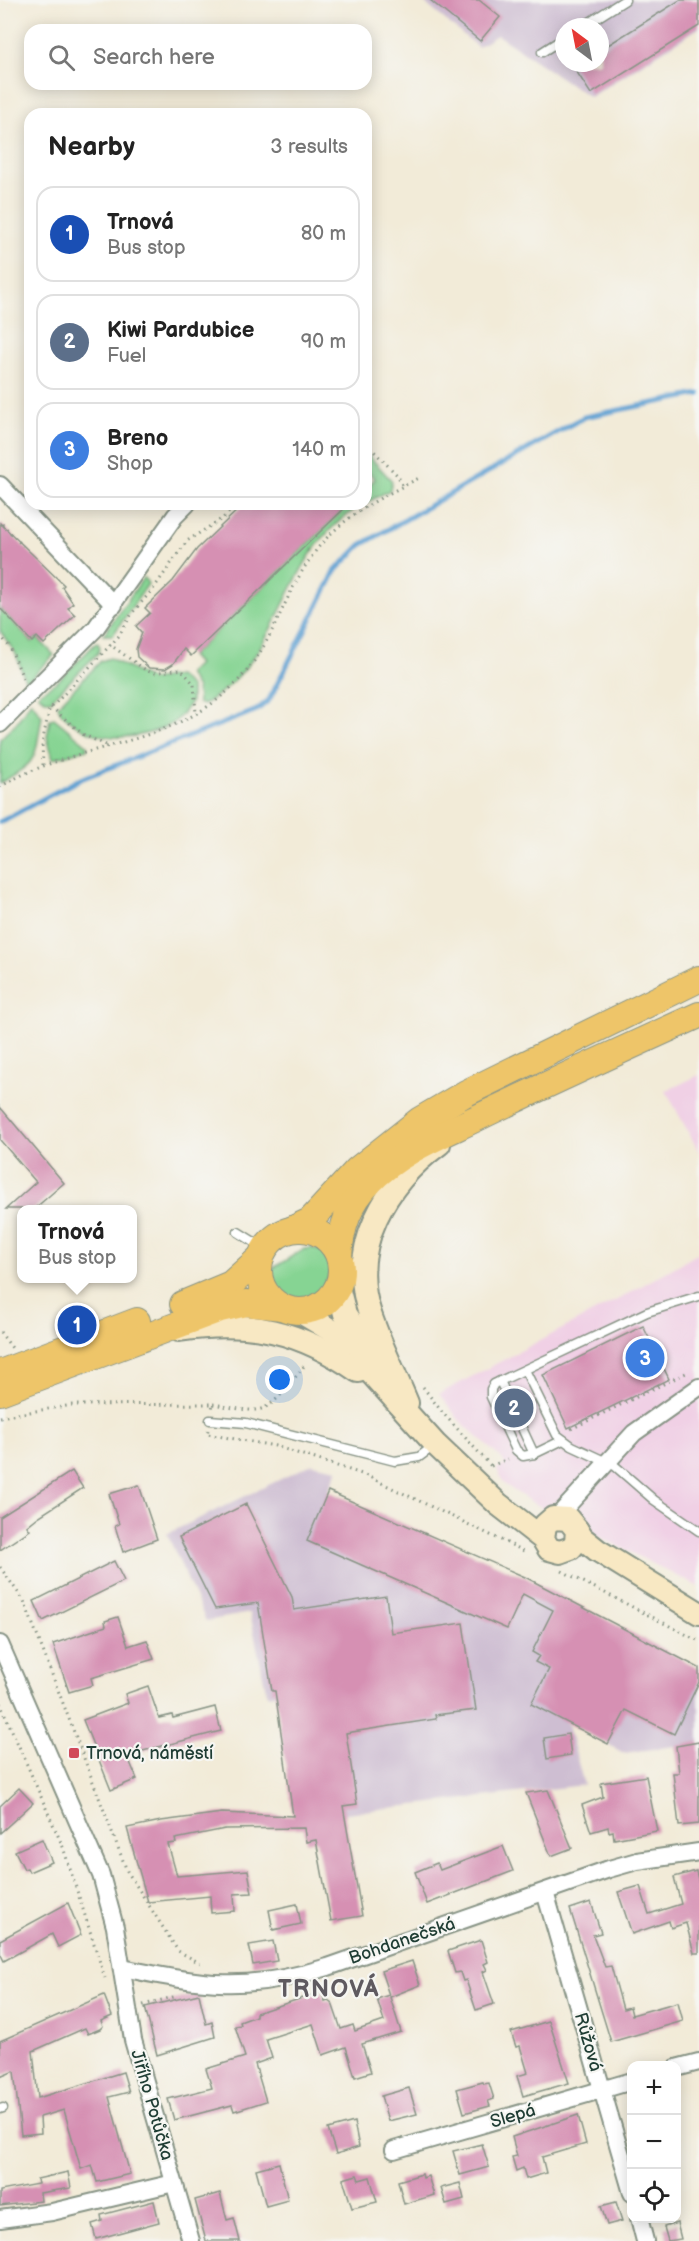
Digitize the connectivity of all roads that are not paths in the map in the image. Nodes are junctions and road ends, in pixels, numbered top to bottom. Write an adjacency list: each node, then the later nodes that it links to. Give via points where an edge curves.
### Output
1 (625, 0): 2 (lane)
2 (596, 18)
3 (555, 44): 4 (lane)
4 (542, 52)
5 (0, 485): 7 (street)
6 (181, 510): 7 (street)
7 (114, 605): 8 (street)
8 (0, 724)
9 (699, 979): 12 (main road, via 428,1115 378,1152 316,1215)
10 (699, 1015): 11 (main road)
11 (464, 1125): 15 (main road, via 407,1154 370,1181 348,1213); 26 (street, via 428,1151 402,1177 375,1218 365,1250 364,1283 370,1314)
12 (293, 1229): 14 (main road, via 276,1236); 15 (main road, via 321,1234)
13 (238, 1232): 14 (lane)
14 (262, 1252): 18 (main road, via 258,1266 262,1286 274,1302); 20 (main road, via 243,1275 212,1293)
15 (339, 1256): 16 (main road, via 342,1266)
16 (338, 1287): 18 (main road, via 327,1302 309,1310); 26 (street, via 349,1322)
17 (699, 1296): 21 (lane, via 647,1312)
18 (291, 1309): 19 (main road, via 258,1303 232,1305); 26 (street, via 334,1332)
19 (137, 1340): 24 (main road); 26 (street, via 201,1328 240,1326 278,1330 343,1360)
20 (7, 1362)
21 (525, 1370): 22 (lane); 27 (lane)
22 (500, 1381): 29 (lane); 29 (lane, via 491,1389 491,1397 519,1454)
23 (699, 1387): 30 (street, via 634,1433)
24 (0, 1392)
25 (210, 1420): 28 (lane, via 246,1423 395,1461 419,1457)
26 (415, 1421): 28 (street)
27 (560, 1438): 29 (lane); 30 (lane)
28 (436, 1445): 31 (street, via 480,1486)
29 (534, 1454)
30 (606, 1461): 31 (street); 32 (lane)
31 (556, 1531): 33 (street, via 582,1538); 33 (street, via 552,1551 566,1562)
32 (699, 1531)
33 (699, 1614)
34 (0, 1644): 37 (street, via 101,1875)
35 (699, 1852): 36 (street, Bohdanečská, via 637,1861)
36 (545, 1892): 37 (street, Bohdanečská, via 280,1980 215,1984); 41 (street, Růžová)
37 (122, 1968): 44 (street, Jiřího Potůčka, via 133,2040)
38 (699, 2062): 39 (street)
39 (681, 2067)
40 (627, 2082): 41 (street, Slepá)
41 (602, 2090): 42 (street, Slepá); 43 (street, Růžová)
42 (394, 2150)
43 (627, 2176)
44 (174, 2183): 45 (street, via 67,2209); 47 (street, Jiřího Potůčka)
45 (0, 2219)
46 (640, 2223): 48 (street)
47 (191, 2241)
48 (645, 2241)

